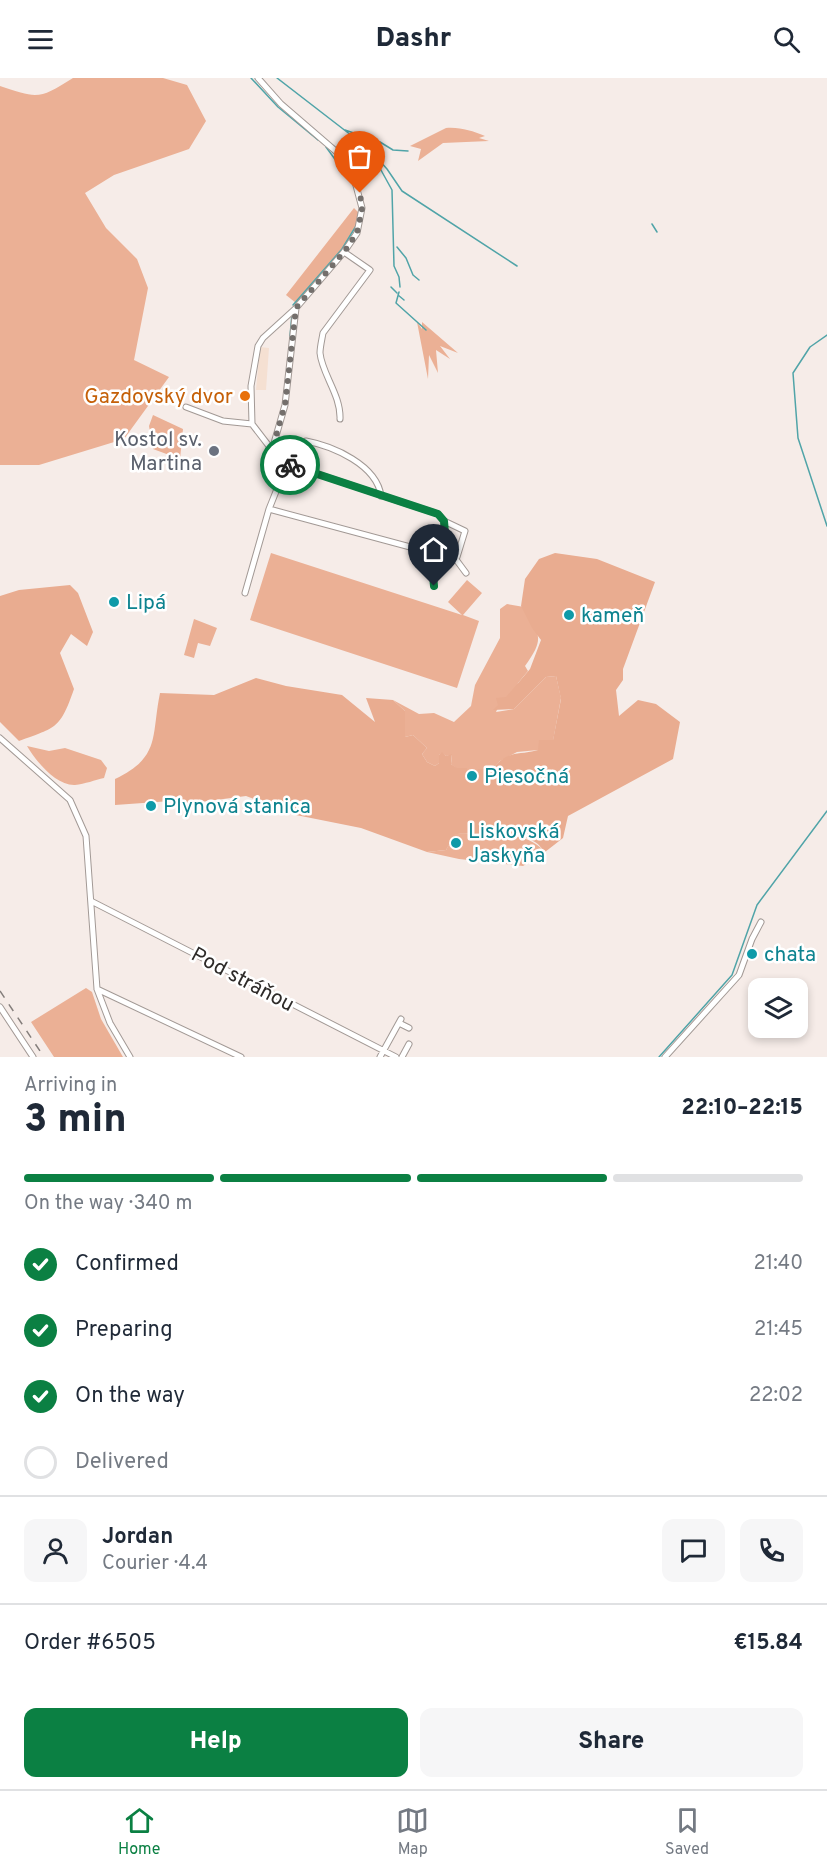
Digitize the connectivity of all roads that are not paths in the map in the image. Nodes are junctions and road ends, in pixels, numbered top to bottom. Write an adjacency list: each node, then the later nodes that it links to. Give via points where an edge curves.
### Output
1 (258, 78): 2 (street, via 281,104 330,144 354,178 361,200 361,219)
2 (344, 252): 3 (street); 5 (street, via 370,270 323,333 320,354)
3 (296, 308): 6 (street, via 258,346 251,386); 7 (street, via 285,405)
4 (186, 407): 6 (street, via 223,421)
5 (340, 419)
6 (252, 424): 7 (street)
7 (272, 450): 8 (street, via 272,456)
8 (290, 465): 9 (street); 9 (street, via 302,443 310,441 325,446 368,472 379,484); 10 (street)
9 (381, 496): 11 (street, via 438,514)
10 (269, 509): 13 (street); 17 (street)
11 (444, 521): 12 (street); 14 (street, via 465,531)
12 (446, 546): 13 (street); 14 (street)
13 (440, 555): 16 (street, via 433,575)
14 (457, 557): 15 (street)
15 (466, 573)
16 (434, 586)
17 (245, 593)
18 (0, 738): 19 (street, via 70,800 86,836)
19 (91, 900): 21 (street); 25 (street, Pod stráňou)
20 (761, 922): 31 (street, via 739,975)
21 (97, 989): 27 (street, via 110,1023); 28 (street)
22 (0, 1007): 26 (street)
23 (409, 1028): 25 (street, via 400,1021)
24 (409, 1044): 30 (street)
25 (382, 1054): 29 (street, Pod stráňou)
26 (33, 1057)
27 (130, 1057)
28 (241, 1057)
29 (396, 1057)
30 (402, 1057)
31 (665, 1057)

